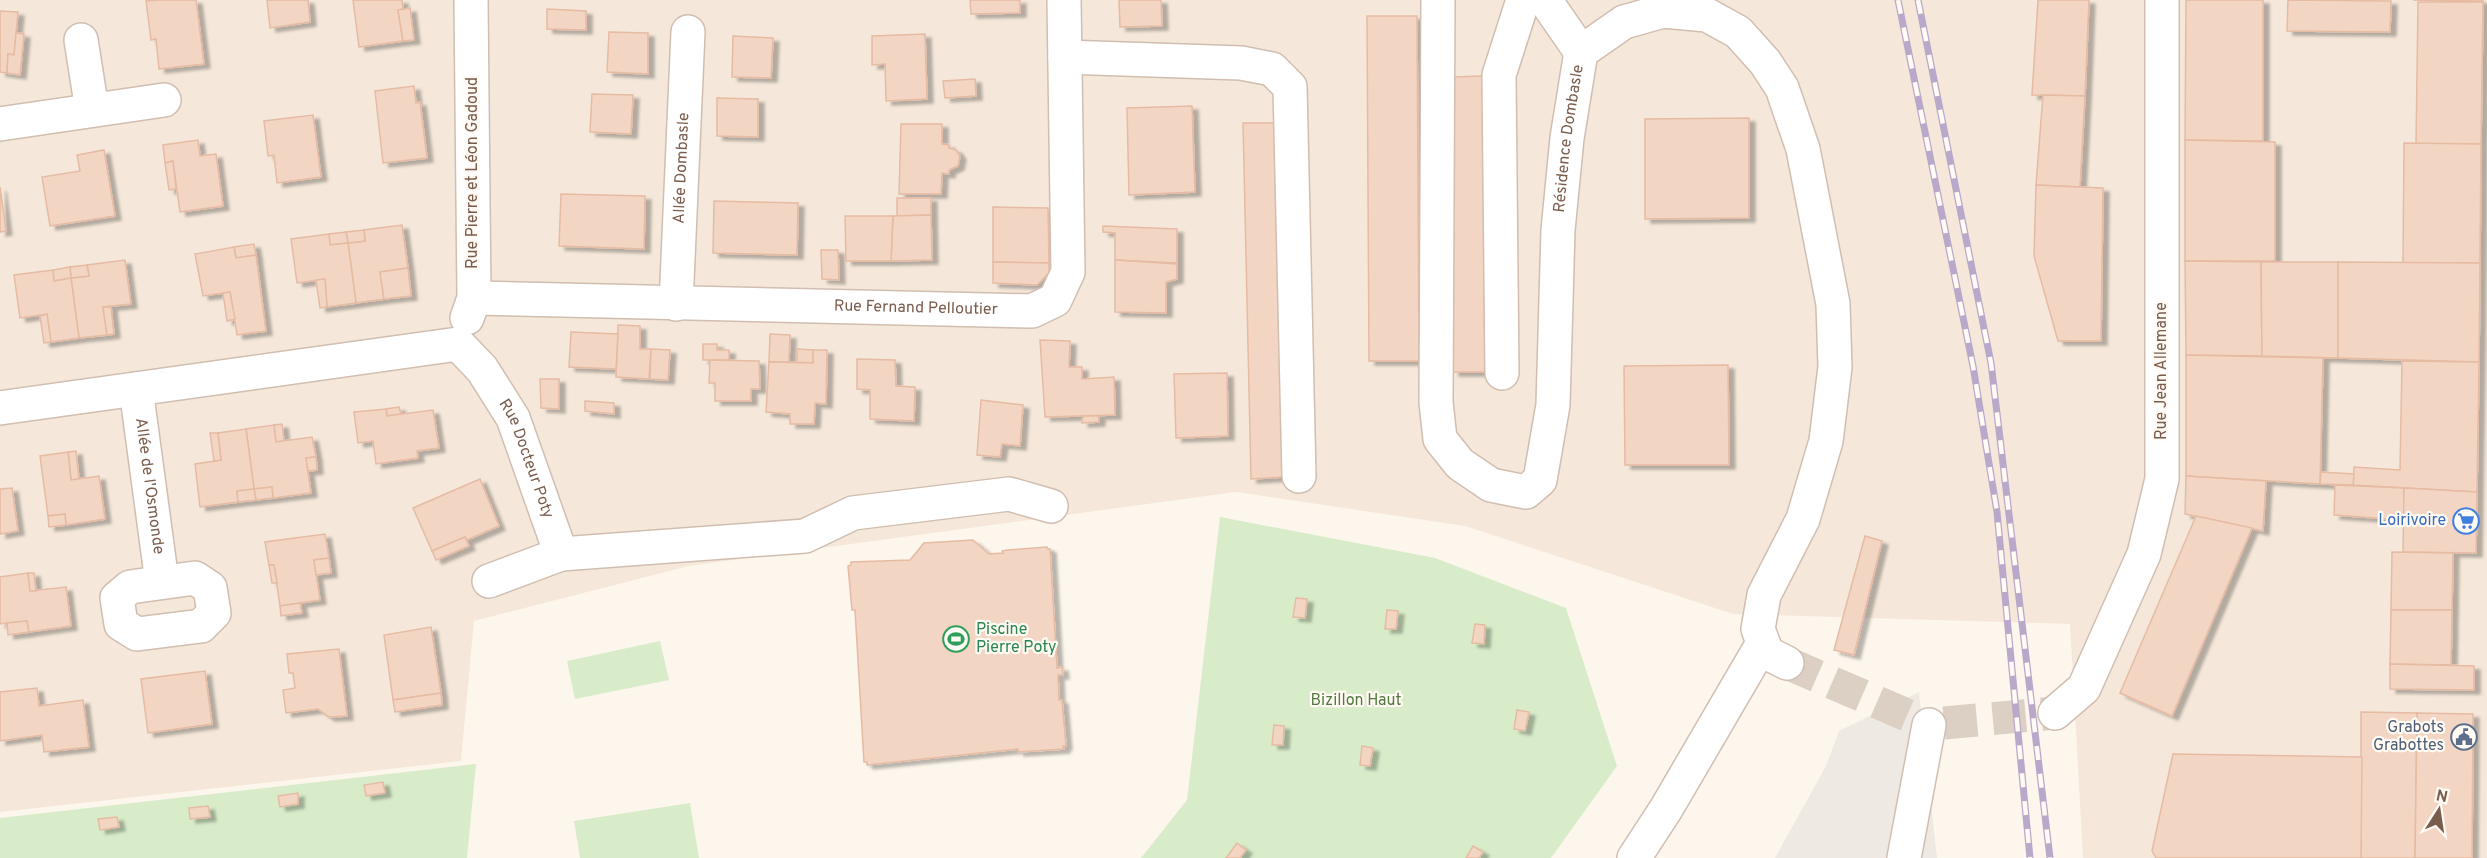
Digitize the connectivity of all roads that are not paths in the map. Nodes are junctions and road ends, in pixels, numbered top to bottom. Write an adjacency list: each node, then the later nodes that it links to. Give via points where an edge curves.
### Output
1 (471, 0): 14 (street, Rue Pierre et Léon Gadoud)
2 (1064, 0): 10 (street, Rue Fernand Pelloutier)
3 (1438, 0): 9 (street, Résidence Dombasle, via 1436,402 1440,439 1460,464 1491,485 1526,492 1540,480 1553,405 1558,230)
4 (1523, 0): 17 (street, via 1499,75)
5 (1545, 0): 9 (street)
6 (2161, 2): 25 (street, Rue Jean Allemane, via 2162,479 2144,554 2084,688)
7 (688, 32): 15 (street, Allée Dombasle)
8 (81, 40): 12 (street)
9 (1581, 52): 27 (street, Résidence Dombasle, via 1624,22 1663,11 1707,15 1738,32 1782,88 1803,149 1833,304 1835,366 1826,441 1803,519 1764,595 1758,629 1775,653)
10 (1065, 57): 15 (street, Rue Fernand Pelloutier, via 1068,272 1055,300 1032,311); 20 (street, via 1241,63 1272,69 1290,87)
11 (164, 100): 12 (street)
12 (92, 110): 13 (street)
13 (0, 124)
14 (474, 298): 15 (street, Rue Fernand Pelloutier); 16 (street, Rue Pierre et Léon Gadoud)
15 (676, 304)
16 (458, 344): 18 (street); 22 (street, Rue Docteur Poty, via 482,369 513,418)
17 (1502, 373)
18 (136, 389): 19 (street); 24 (street, Allée de l'Osmonde)
19 (0, 408)
20 (1299, 476)
21 (1051, 506): 22 (street, via 1009,494 853,513 805,536)
22 (561, 554): 23 (street)
23 (489, 581)
24 (162, 582)
25 (2055, 713)
26 (1930, 722): 28 (street)
27 (1634, 858)
28 (1904, 858)

